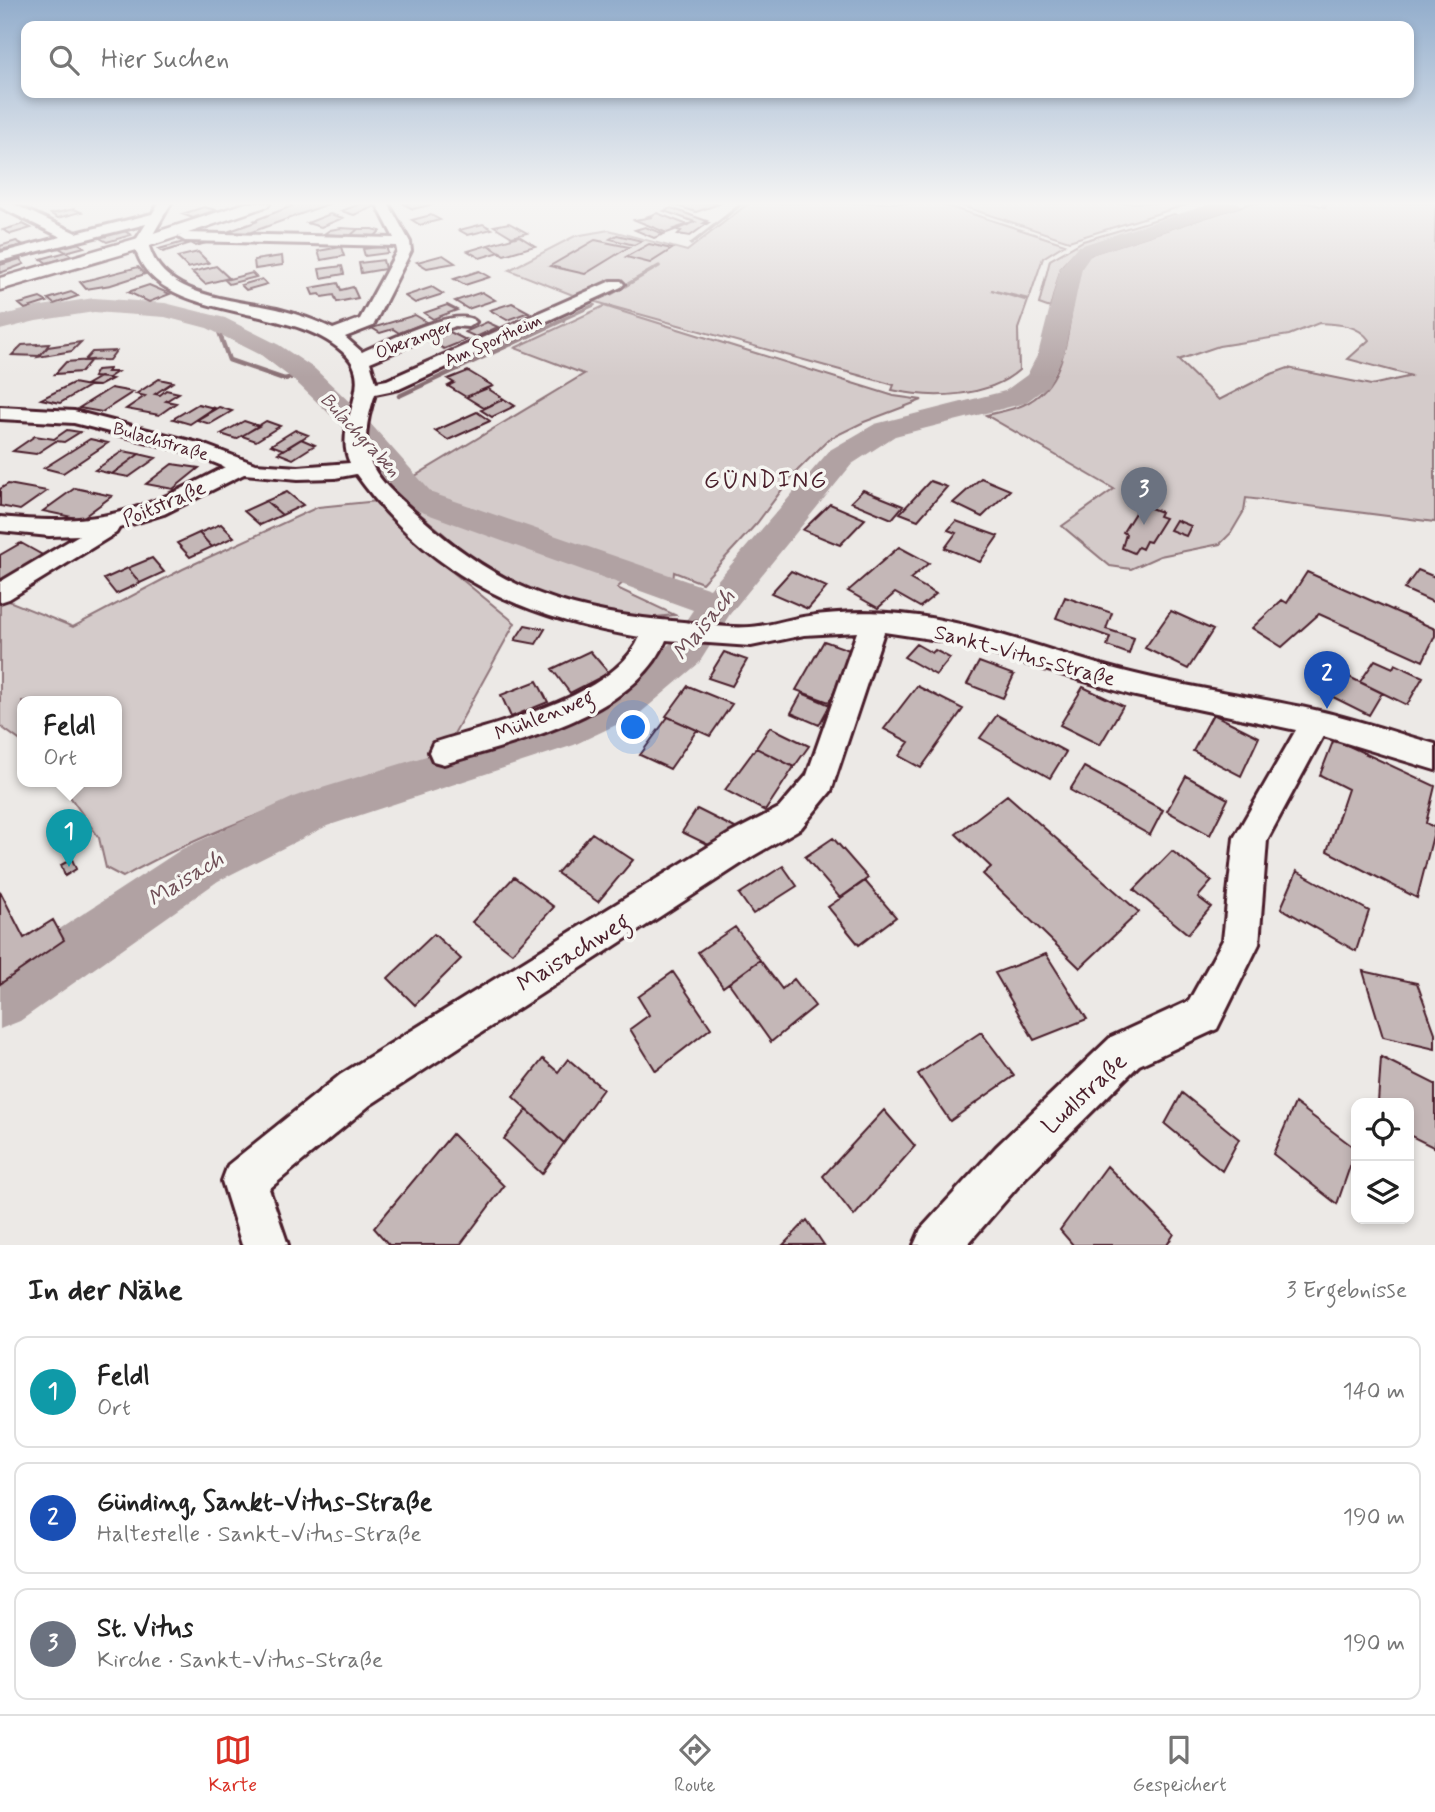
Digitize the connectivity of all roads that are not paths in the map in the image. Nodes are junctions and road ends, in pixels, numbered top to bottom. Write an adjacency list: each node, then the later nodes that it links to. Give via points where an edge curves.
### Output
1 (79, 261): 4 (main road)
2 (148, 261): 7 (street, via 179,289 306,322)
3 (399, 261): 7 (street, via 367,323)
4 (0, 284)
5 (616, 284): 9 (street, Am Sportheim)
6 (468, 322): 8 (street, Oberanger, via 453,321)
7 (332, 336): 8 (street)
8 (361, 359): 9 (street, Sankt-Vitus-Straße, via 367,374)
9 (366, 396): 12 (street, Sankt-Vitus-Straße, via 354,435)
10 (0, 412): 11 (street, Bulachstraße, via 74,417 195,448)
11 (241, 467): 12 (street, Bulachstraße, via 298,473); 14 (street, Poitstraße, via 181,499)
12 (361, 467): 17 (street, Sankt-Vitus-Straße, via 411,523 472,572 543,607 620,626)
13 (0, 524): 14 (street, Poitstraße, via 64,529)
14 (116, 524): 15 (street)
15 (0, 593)
16 (873, 624): 17 (street, Sankt-Vitus-Straße, via 805,626 756,636); 18 (street, Sankt-Vitus-Straße, via 933,628 1134,684); 21 (street, Maisachweg, via 820,782 790,818 355,1090 244,1181)
17 (664, 630): 19 (street, Mühlenweg, via 609,689 549,718)
18 (1316, 722): 20 (street, Sankt-Vitus-Straße); 22 (street, Ludlstraße, via 1251,838 1241,944 1203,1016 1125,1051 1011,1162)
19 (443, 752)
20 (1435, 757)
21 (265, 1245)
22 (937, 1245)

